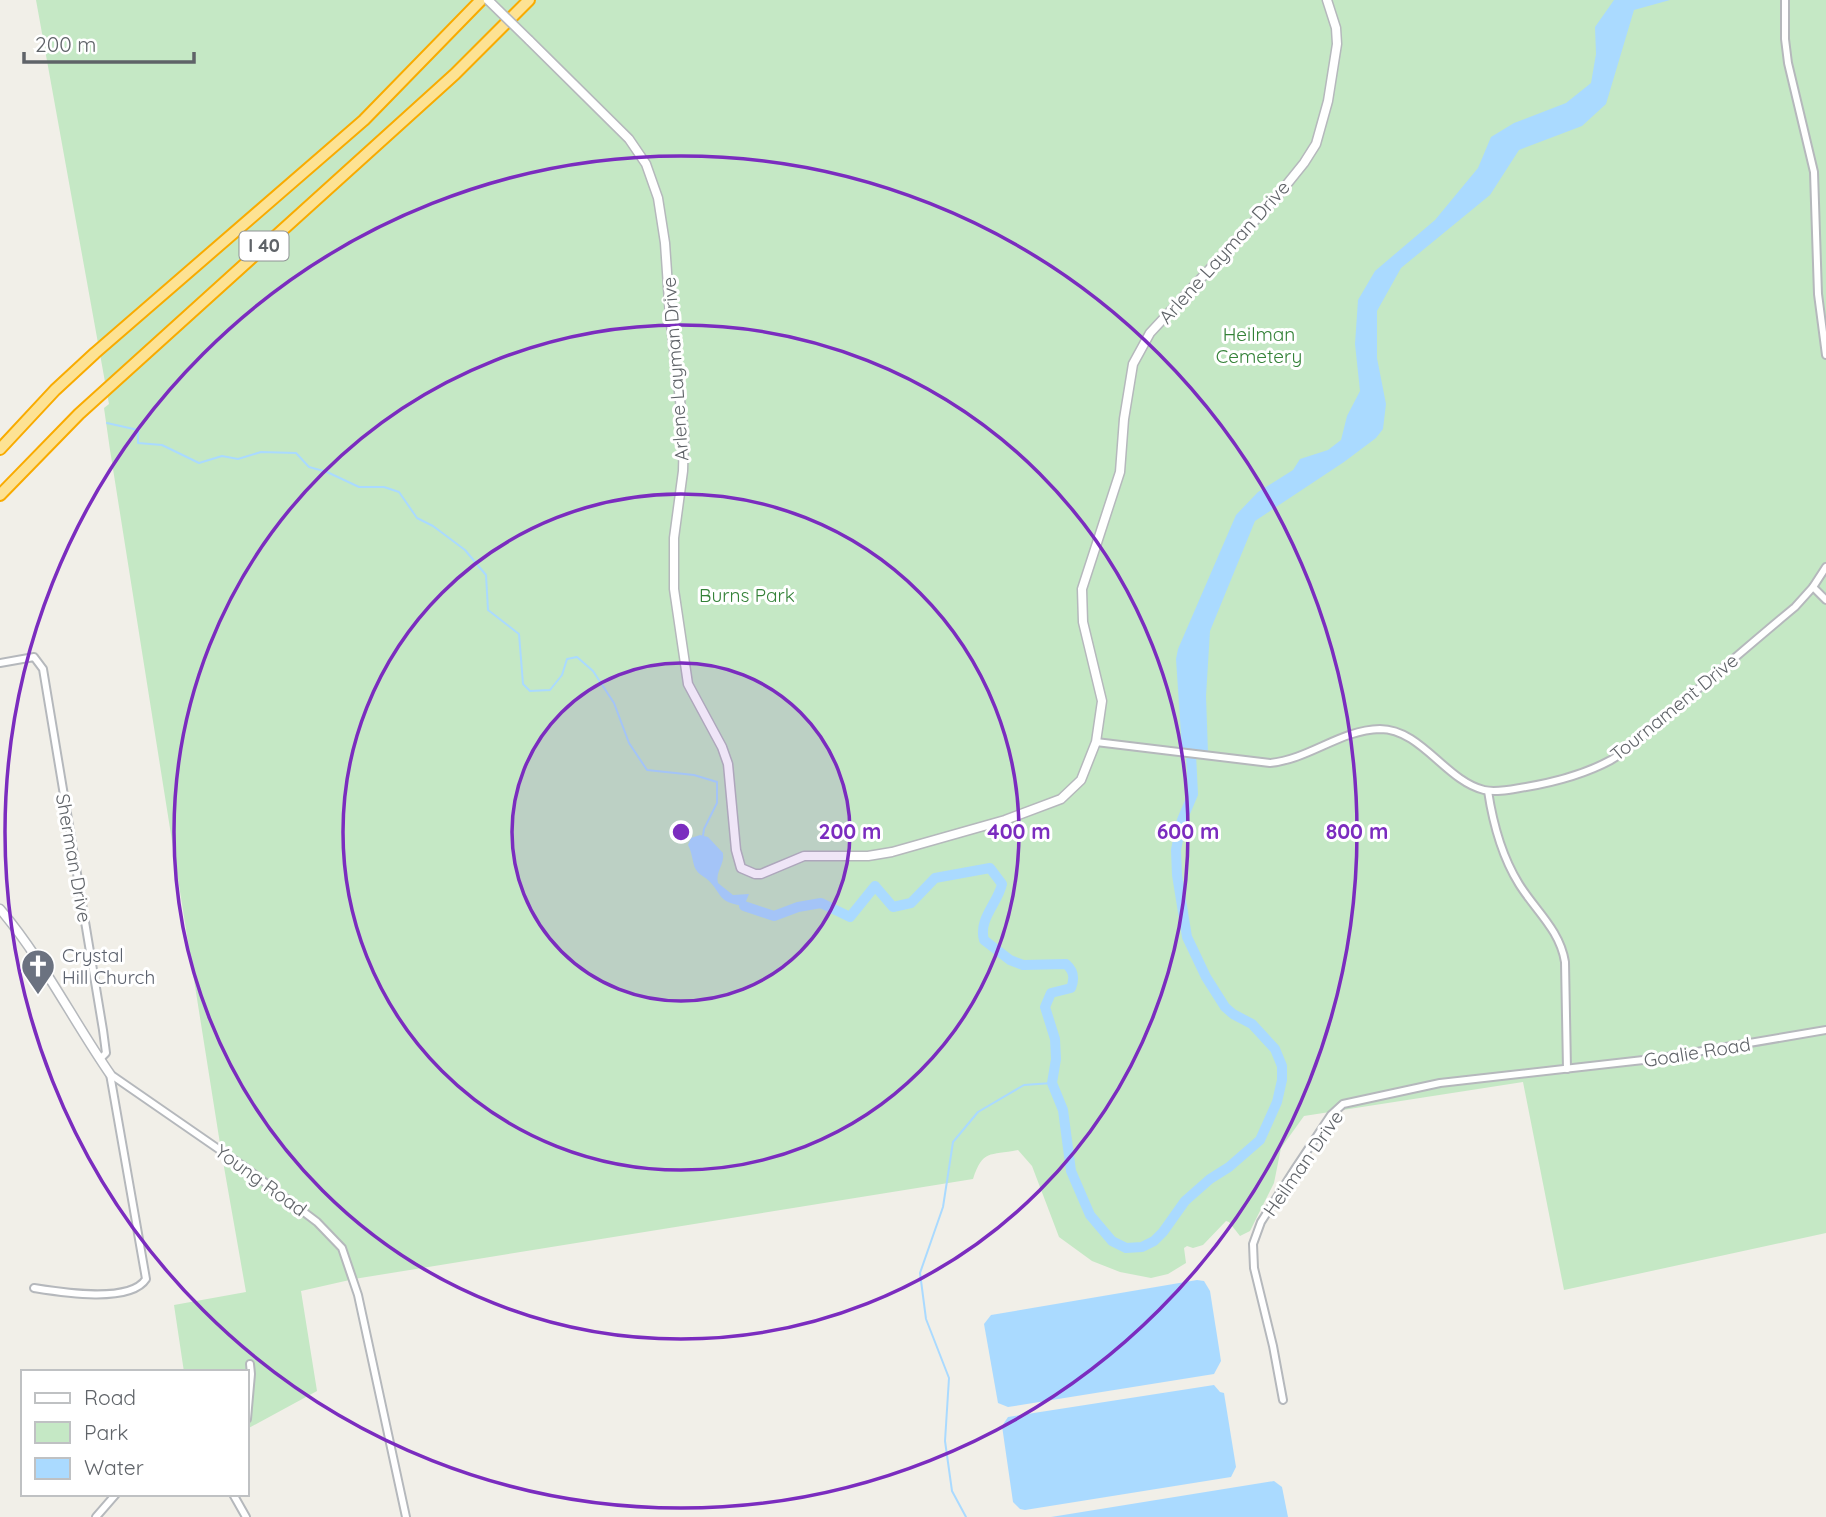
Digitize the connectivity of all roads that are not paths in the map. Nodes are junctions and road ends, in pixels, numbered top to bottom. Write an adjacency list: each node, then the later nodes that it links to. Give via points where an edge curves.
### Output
1 (481, 0): 7 (highway, I 40, via 364,120 95,352)
2 (488, 0): 13 (street, Arlene Layman Drive, bridge, via 629,139 646,164 658,198 684,434 674,589 688,684 728,764 741,868 761,874 804,856 892,852 1045,806 1076,787)
3 (529, 0): 8 (highway, I 40, via 455,74 79,414)
4 (1327, 0): 13 (street, Arlene Layman Drive, via 1337,44 1316,144 1275,199 1150,333 1133,364 1120,472 1082,589 1083,622 1102,694)
5 (1785, 0): 6 (street, via 1788,63 1814,172 1818,294)
6 (1826, 355)
7 (0, 449)
8 (0, 495)
9 (1826, 566): 10 (street, Tournament Drive)
10 (1813, 587): 11 (street); 14 (street, Tournament Drive, via 1618,755 1593,769 1554,781)
11 (1826, 600)
12 (0, 663): 17 (street, Sherman Drive, via 34,657 45,680 103,1026 106,1053)
13 (1096, 741): 14 (street, via 1261,763 1306,754 1345,734 1384,729 1410,740 1460,779)
14 (1488, 792): 18 (street, via 1508,864 1562,947)
15 (0, 909): 17 (street, Young Road, via 31,947)
16 (1826, 1030): 18 (street, Goalie Road)
17 (100, 1059): 19 (street, Young Road)
18 (1567, 1069): 22 (street, Heilman Drive, via 1398,1091 1347,1102 1331,1115 1261,1222 1253,1244 1254,1268)
19 (110, 1074): 20 (street, via 146,1279 131,1290 103,1294); 28 (street, Young Road, via 254,1174 317,1222 342,1248 358,1295)
20 (34, 1289)
21 (250, 1364): 23 (street)
22 (1283, 1400)
23 (248, 1408)
24 (114, 1496): 26 (street)
25 (234, 1496): 27 (street)
26 (96, 1517)
27 (246, 1517)
28 (406, 1517)

